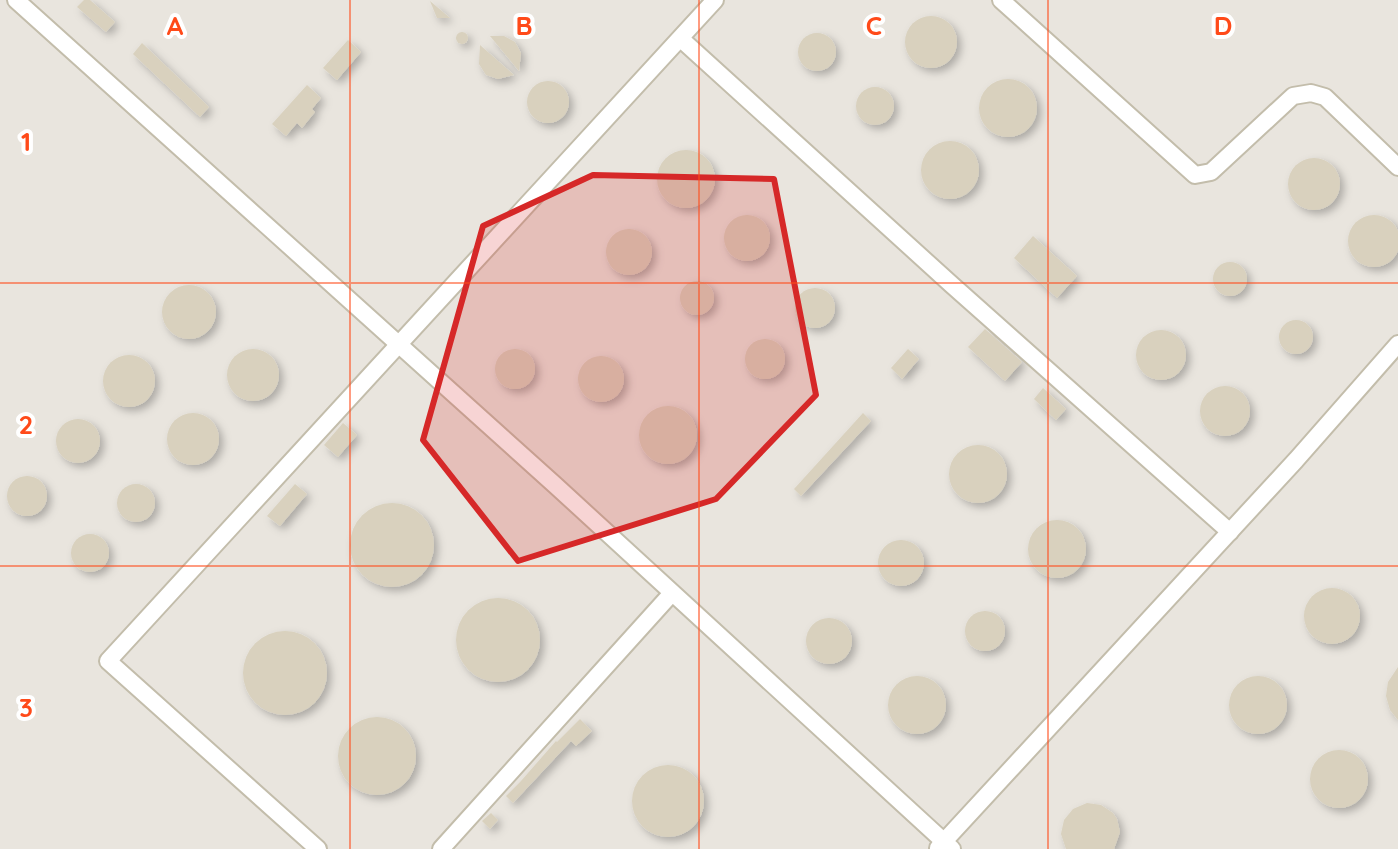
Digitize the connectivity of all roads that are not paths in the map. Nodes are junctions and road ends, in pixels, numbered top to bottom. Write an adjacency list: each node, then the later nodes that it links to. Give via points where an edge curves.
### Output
1 (16, 0): 7 (lane)
2 (715, 0): 4 (lane)
3 (1001, 0): 5 (lane, via 1195,175 1211,172 1293,96 1311,93 1325,97)
4 (681, 39): 7 (lane); 8 (lane)
5 (1398, 167)
6 (1398, 344): 8 (lane)
7 (399, 345): 9 (lane); 11 (lane, via 108,661)
8 (1230, 532): 10 (lane)
9 (672, 593): 10 (lane); 12 (lane)
10 (944, 847)
11 (318, 849)
12 (441, 849)

